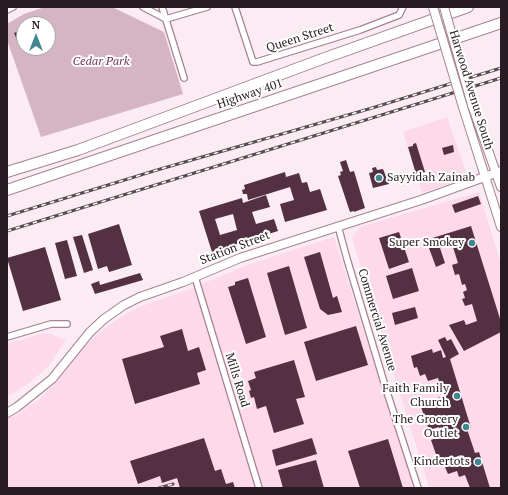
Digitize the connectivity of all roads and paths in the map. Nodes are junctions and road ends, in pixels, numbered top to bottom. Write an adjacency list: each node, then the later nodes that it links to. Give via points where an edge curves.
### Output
1 (13, 7): 10 (street)
2 (143, 7): 11 (street)
3 (162, 7): 11 (street)
4 (207, 7): 11 (street)
5 (235, 7): 6 (street, Queen Street, via 253,62 360,30 399,15)
6 (403, 7)
7 (433, 7): 18 (street, Harwood Avenue South, bridge)
8 (444, 7): 17 (street, Harwood Avenue South, bridge, via 472,105)
9 (468, 7): 16 (highway, Highway 401, via 78,150)
10 (7, 10)
11 (166, 19): 15 (street)
12 (501, 23): 14 (highway, Highway 401)
13 (501, 26): 14 (highway)
14 (487, 27): 20 (highway, Highway 401)
15 (184, 78)
16 (7, 172)
17 (499, 172): 18 (street, Station Street); 19 (street, Harwood Avenue South)
18 (485, 178): 21 (street, Station Street); 22 (street, Harwood Avenue South)
19 (501, 187)
20 (7, 190)
21 (338, 226): 23 (street, Station Street, via 240,258); 30 (street, Commercial Avenue)
22 (501, 226)
23 (195, 277): 26 (street, Station Street, via 140,297 110,313 90,332 52,379); 29 (street, Mills Road)
24 (67, 324): 25 (street, via 51,324)
25 (7, 337)
26 (28, 398): 27 (street, Station Street); 28 (street, Station Street)
27 (7, 407)
28 (7, 413)
29 (259, 488)
30 (418, 488)

